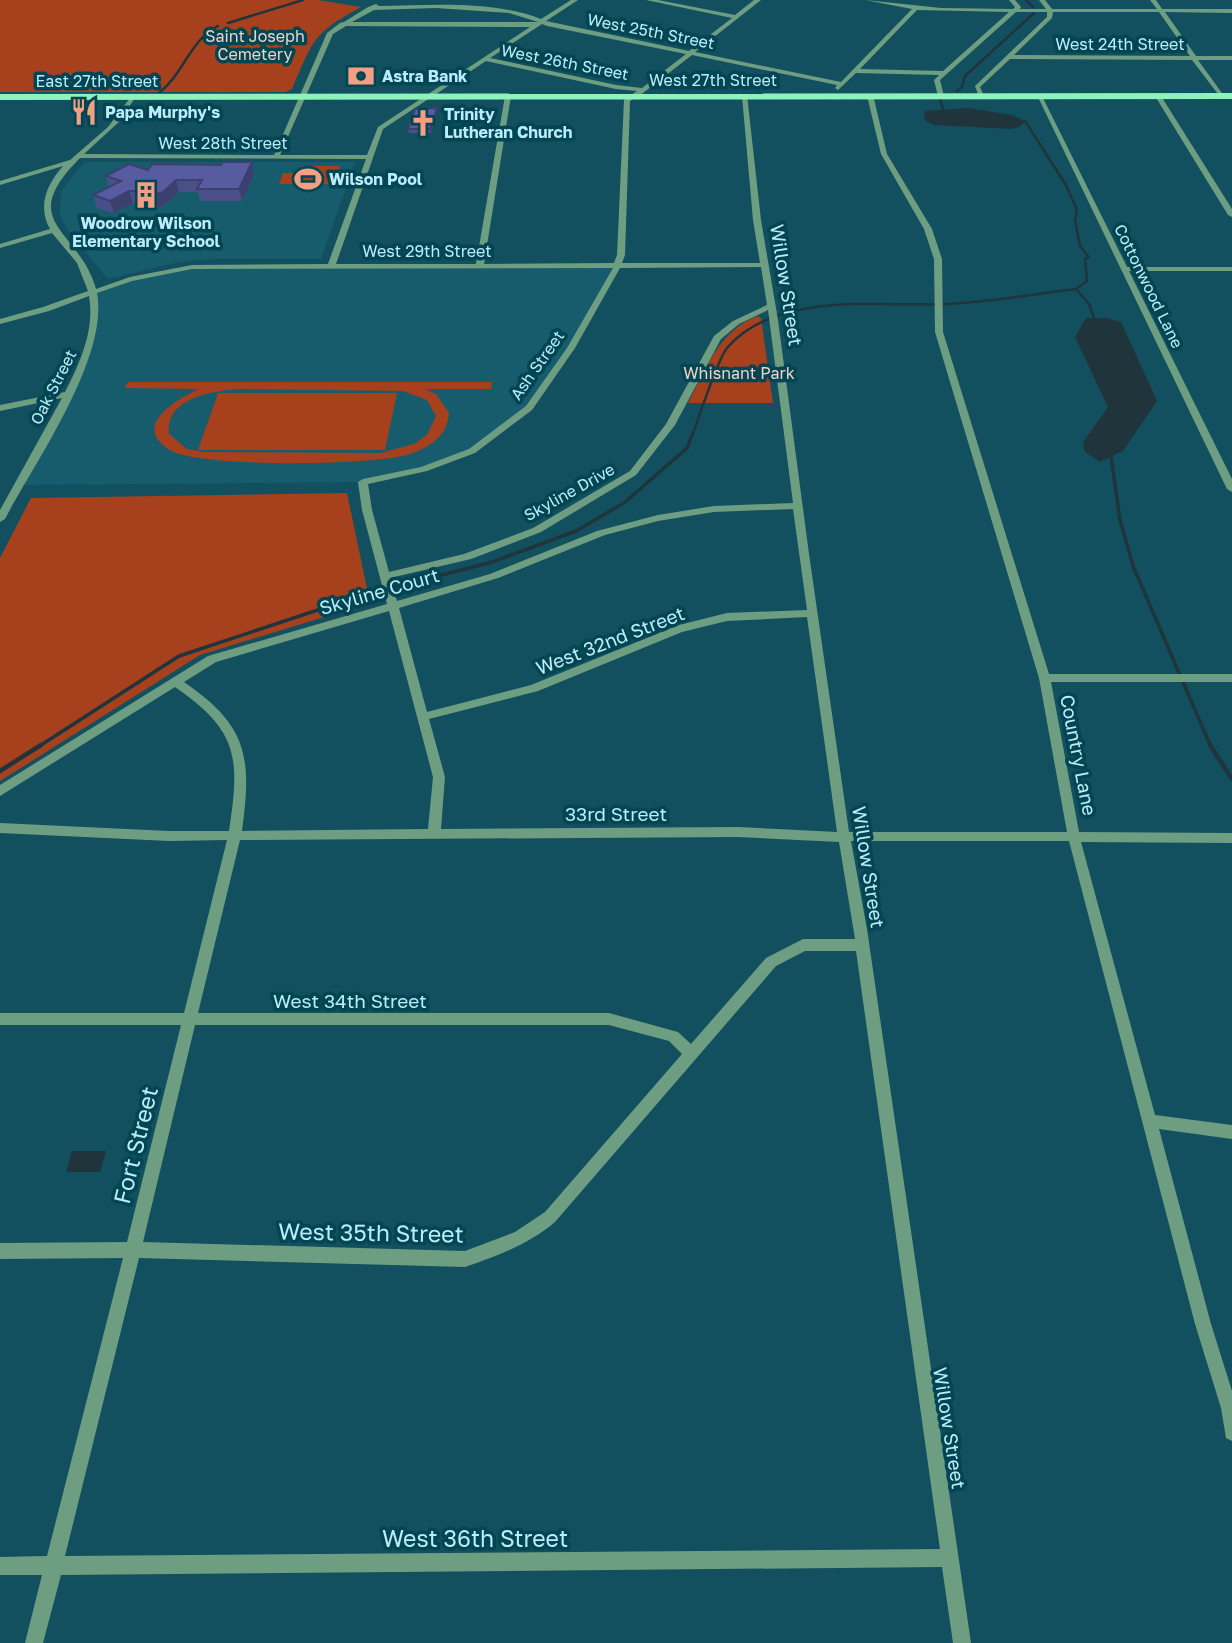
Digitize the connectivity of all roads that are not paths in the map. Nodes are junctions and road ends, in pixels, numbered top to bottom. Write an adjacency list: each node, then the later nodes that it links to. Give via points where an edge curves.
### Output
1 (388, 0): 9 (street)
2 (575, 0): 16 (street)
3 (649, 0): 15 (street)
4 (758, 0): 15 (street)
5 (868, 0): 10 (street)
6 (1012, 0): 11 (street, via 1018,7)
7 (1042, 0): 12 (street)
8 (1153, 0): 13 (street)
9 (370, 8): 16 (street, West 25th Street, via 487,9); 17 (street)
10 (916, 8): 11 (street); 23 (street)
11 (1015, 10): 12 (street); 24 (street)
12 (1050, 10): 13 (street); 19 (street, via 1050,17)
13 (1161, 11): 14 (street); 20 (street)
14 (1232, 11)
15 (736, 17): 18 (street)
16 (539, 23): 17 (street); 18 (street, West 25th Street); 22 (street)
17 (342, 24): 30 (street, via 324,43)
18 (691, 53): 25 (street, West 25th Street); 27 (street)
19 (1007, 57): 20 (street, West 24th Street); 38 (street, via 977,87)
20 (1195, 58): 21 (street, West 24th Street); 41 (street)
21 (1232, 58)
22 (484, 59): 26 (street, West 26th Street); 31 (street)
23 (855, 71): 24 (street); 25 (street)
24 (946, 73): 37 (street, via 937,80)
25 (842, 83): 35 (street)
26 (616, 87): 27 (street, West 26th Street); 33 (street)
27 (638, 93): 33 (main road, West 27th Street); 34 (main road, West 27th Street); 52 (street, Ash Street, via 627,100 622,252)
28 (133, 96): 29 (main road, East 27th Street); 42 (main road, East 27th Street); 45 (street, via 118,120)
29 (195, 96): 30 (main road, West 27th Street)
30 (302, 96): 31 (main road, West 27th Street); 43 (street)
31 (427, 96): 32 (main road, West 27th Street); 44 (street, via 380,128)
32 (508, 96): 33 (main road, West 27th Street); 55 (street)
33 (603, 96)
34 (745, 96): 35 (main road, West 27th Street); 54 (street, Willow Street)
35 (832, 96): 36 (main road, West 27th Street)
36 (867, 96): 37 (main road, West 27th Street); 69 (street, Country Lane, via 884,155 928,229 938,259 939,332)
37 (941, 96): 38 (main road, West 27th Street)
38 (981, 96): 39 (main road, West 27th Street)
39 (1038, 96): 40 (main road, West 27th Street); 56 (street, Cottonwood Lane)
40 (1158, 96): 41 (main road, West 27th Street); 49 (street)
41 (1227, 96)
42 (0, 97)
43 (276, 157): 44 (street, West 28th Street); 45 (street, West 28th Street)
44 (369, 157): 53 (street)
45 (76, 158): 46 (street, West 28th Street); 48 (street)
46 (17, 177): 47 (street, West 28th Street); 48 (street)
47 (0, 183)
48 (52, 184): 50 (street, via 47,216)
49 (1232, 215)
50 (54, 230): 51 (street); 58 (street, Oak Street, via 77,257)
51 (0, 246)
52 (617, 264): 54 (street, West 29th Street); 55 (street, West 29th Street); 66 (street, Ash Street, via 563,361 529,408 472,451 424,469 363,482)
53 (332, 265): 55 (street, West 29th Street); 58 (street, West 29th Street, via 192,267 130,279)
54 (765, 265): 59 (street, Willow Street)
55 (480, 266)
56 (1125, 269): 57 (street); 63 (street, Cottonwood Lane)
57 (1232, 269)
58 (92, 293): 60 (street, West 29th Street); 61 (street, Oak Street, via 96,323 83,367)
59 (773, 312): 64 (street, Willow Street); 66 (street, Skyline Drive, via 748,315 717,338 670,425 633,473 537,530 467,557)
60 (0, 322)
61 (68, 394): 62 (street); 65 (street, Oak Street)
62 (0, 408)
63 (1232, 489)
64 (798, 506): 67 (street, Skyline Court, via 714,509 658,518 601,533 494,576); 68 (street, Willow Street)
65 (0, 519)
66 (384, 576): 67 (street, Ash Street)
67 (392, 604): 71 (street, Skyline Court, via 212,659); 72 (street, Ash Street)
68 (813, 613): 72 (street, West 32nd Street, via 727,617 678,629 534,688); 77 (street, Willow Street)
69 (1045, 678): 70 (street); 78 (street, Country Lane)
70 (1232, 678)
71 (175, 681): 73 (street, Skyline Court); 76 (street, Fort Street, via 216,714 239,746 244,772)
72 (422, 717): 75 (street, Ash Street, via 439,778)
73 (0, 791)
74 (0, 828): 76 (street, 33rd Street)
75 (434, 834): 76 (street, 33rd Street); 77 (street, 33rd Street, via 738,832)
76 (235, 835): 82 (street, Fort Street)
77 (844, 837): 78 (street, 33rd Street); 80 (street, Willow Street)
78 (1074, 837): 79 (street, 33rd Street); 84 (street, Country Lane)
79 (1232, 838)
80 (862, 945): 83 (street, West 35th Street, via 803,945 771,962); 89 (street, Willow Street)
81 (0, 1019): 82 (street, West 34th Street)
82 (190, 1019): 83 (street, West 34th Street, via 609,1019 673,1036); 86 (street, Fort Street)
83 (690, 1053): 86 (street, West 35th Street, via 550,1217 500,1247 466,1259)
84 (1149, 1121): 85 (street); 88 (street, Country Lane)
85 (1232, 1132)
86 (132, 1250): 87 (street, West 35th Street); 90 (street, Fort Street)
87 (0, 1251)
88 (1232, 1432)
89 (950, 1558): 90 (street, West 36th Street); 93 (street, Willow Street)
90 (53, 1565): 91 (street, West 36th Street); 92 (street, Fort Street)
91 (0, 1566)
92 (34, 1643)
93 (962, 1643)

